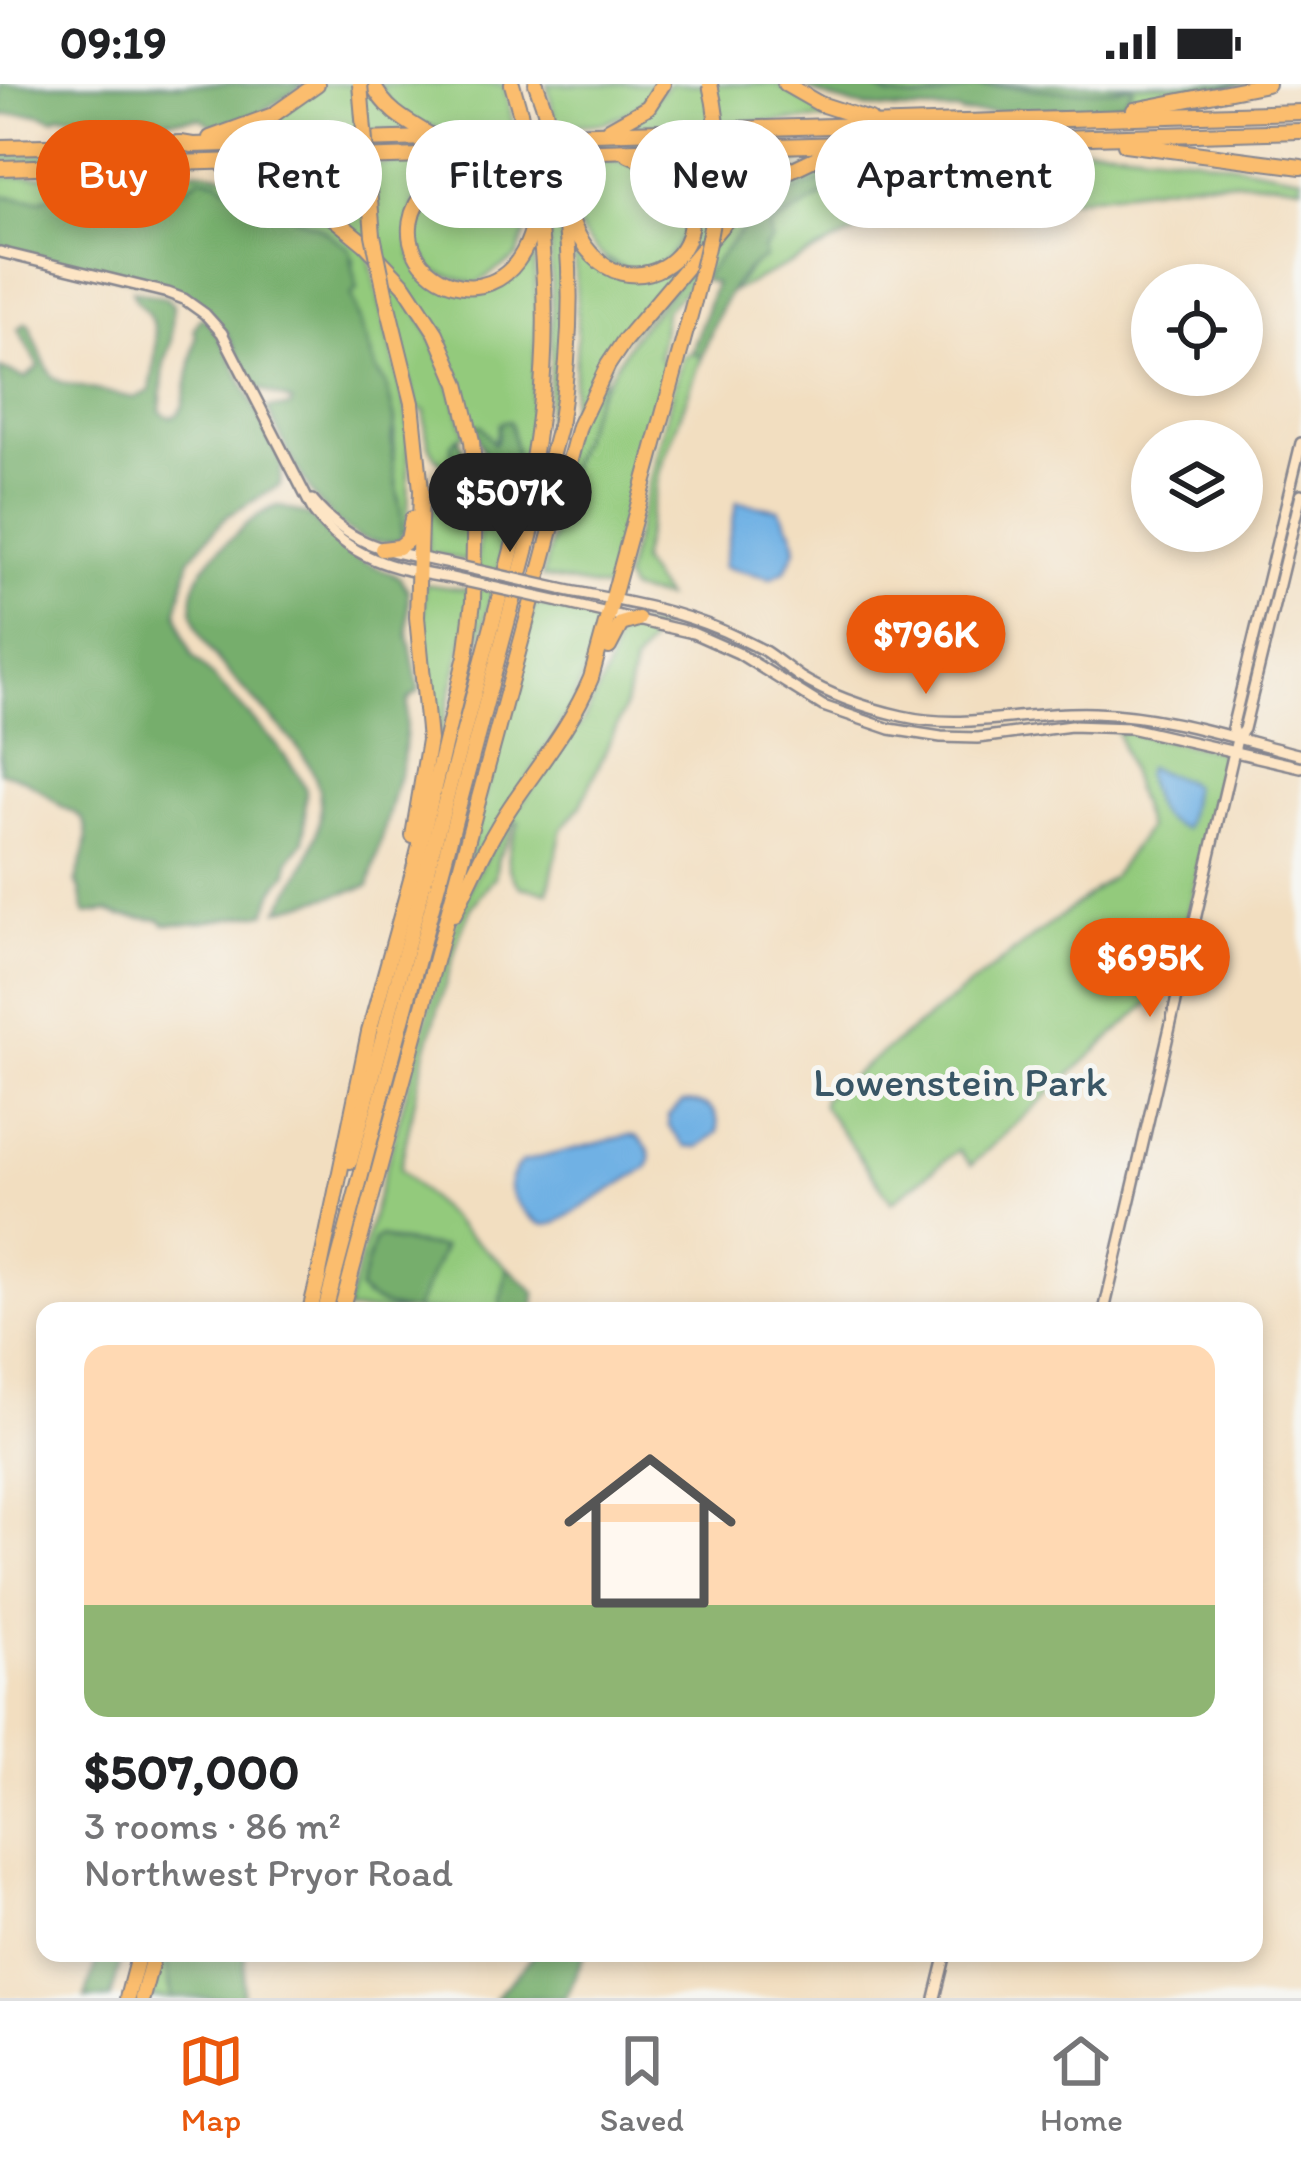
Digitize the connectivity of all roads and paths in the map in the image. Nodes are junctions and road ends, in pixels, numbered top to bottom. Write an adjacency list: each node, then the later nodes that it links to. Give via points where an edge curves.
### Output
1 (317, 84): 23 (highway, via 253,124)
2 (361, 84): 42 (highway, bridge, via 373,235)
3 (373, 84): 16 (highway)
4 (512, 84): 12 (highway, bridge)
5 (663, 84): 18 (highway, via 647,107)
6 (710, 84): 49 (highway, bridge, via 719,138 713,225)
7 (785, 84): 14 (highway)
8 (1267, 84): 11 (highway)
9 (538, 86): 13 (highway, bridge)
10 (1301, 112): 11 (highway)
11 (1106, 117): 15 (highway)
12 (522, 120)
13 (546, 120)
14 (870, 120)
15 (1024, 120)
16 (406, 121)
17 (815, 127): 19 (highway)
18 (606, 130)
19 (606, 131)
20 (1301, 131): 22 (highway)
21 (406, 137): 25 (highway)
22 (1095, 137)
23 (190, 141)
24 (1095, 141): 34 (highway)
25 (190, 143)
26 (815, 144): 30 (highway)
27 (36, 146): 28 (highway)
28 (0, 147)
29 (606, 150): 30 (highway)
30 (620, 150): 40 (highway, via 664,172 686,198 690,230 679,255 632,275 602,263)
31 (406, 156): 33 (highway)
32 (815, 159): 57 (highway, via 735,210 624,341 593,394)
33 (202, 162): 35 (highway); 56 (highway, via 298,192 365,244 405,286 458,384 475,479 471,630)
34 (1301, 167)
35 (0, 168)
36 (411, 228): 37 (highway, via 424,269 463,287 503,275)
37 (532, 228)
38 (540, 228): 58 (highway, via 546,331 530,482)
39 (565, 228): 60 (highway, via 568,333 556,439)
40 (575, 228)
41 (0, 252): 44 (main road, via 168,293 205,314)
42 (414, 418): 46 (highway, via 412,529 399,547); 47 (highway, via 422,490)
43 (1301, 443): 48 (main road)
44 (299, 484): 46 (main road, via 329,520); 47 (main road, via 343,543 375,562)
45 (1301, 494): 51 (main road)
46 (382, 549): 47 (main road)
47 (418, 565): 49 (main road, bridge, via 560,602); 49 (main road, bridge, via 450,564); 56 (highway, via 429,740)
48 (1264, 594): 51 (main road); 52 (main road, via 1232,728)
49 (612, 606): 50 (main road); 52 (main road, via 666,611 717,628 832,694 909,718 981,723 1120,714); 54 (highway, via 583,697)
50 (638, 619): 52 (main road, via 713,641 823,706 890,729 978,738 1100,726); 54 (highway, via 618,628 592,694)
51 (1270, 620): 52 (main road)
52 (1236, 744): 53 (main road); 55 (main road); 62 (main road)
53 (1301, 755)
54 (545, 759): 57 (highway, via 488,844)
55 (1301, 767)
56 (394, 935): 58 (highway)
57 (439, 946): 61 (highway)
58 (317, 1283): 59 (highway)
59 (312, 1302)
60 (327, 1302)
61 (343, 1302)
62 (1106, 1302)
63 (137, 1962): 66 (highway)
64 (152, 1962): 67 (highway)
65 (944, 1962): 68 (main road)
66 (127, 1998)
67 (142, 1998)
68 (935, 1998)

